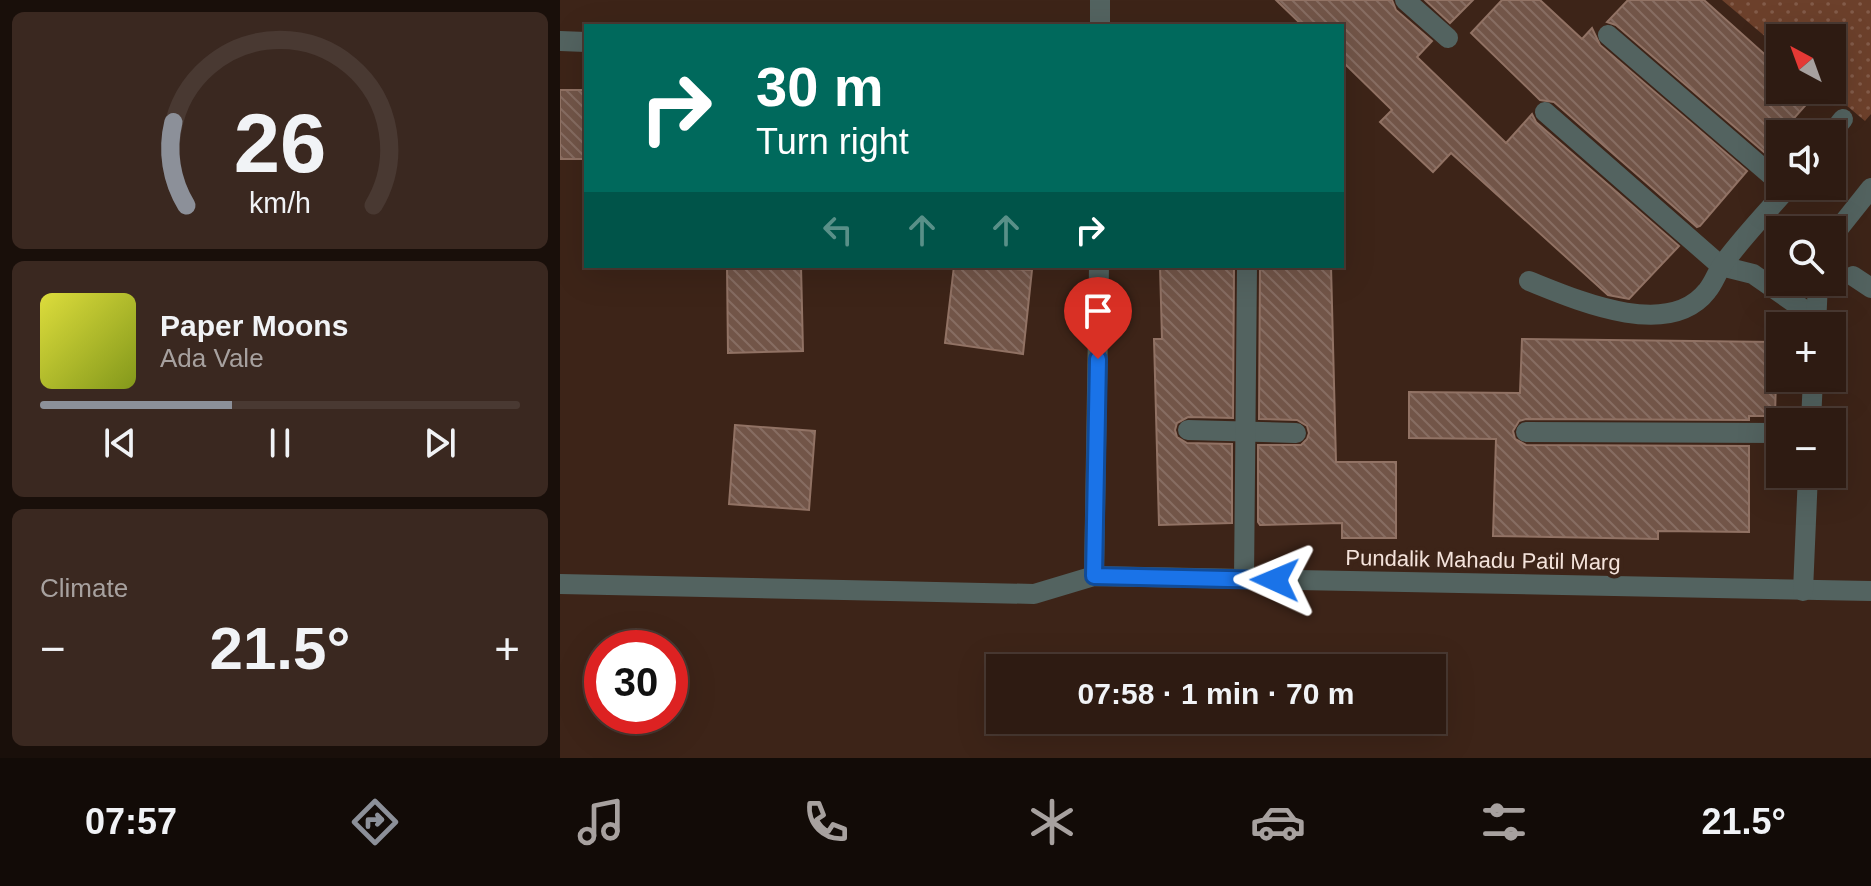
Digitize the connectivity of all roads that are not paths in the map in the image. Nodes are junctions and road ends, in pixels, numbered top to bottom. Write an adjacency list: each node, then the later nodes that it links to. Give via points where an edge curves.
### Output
1 (1100, 0): 3 (street)
2 (1405, 0): 5 (street)
3 (1100, 24)
4 (1608, 35): 9 (street)
5 (1448, 38)
6 (560, 41): 7 (street)
7 (584, 42)
8 (1545, 112): 13 (street)
9 (1766, 170)
10 (1871, 188): 12 (street)
11 (1774, 200): 13 (street)
12 (1846, 219)
13 (1721, 266): 17 (street, via 1707,291 1676,311 1613,312); 19 (street, via 1753,274)
14 (1099, 268): 26 (street)
15 (1247, 268): 21 (street)
16 (1853, 276): 18 (street)
17 (1529, 281)
18 (1871, 288)
19 (1803, 312)
20 (1188, 430): 21 (street)
21 (1245, 431): 23 (street); 27 (street)
22 (1526, 432): 24 (street)
23 (1296, 433)
24 (1766, 433)
25 (1807, 488): 29 (street)
26 (1094, 576): 27 (street, Pundalik Mahadu Patil Marg); 28 (street, Pundalik Mahadu Patil Marg, via 1034,594)
27 (1244, 579): 29 (street, Pundalik Mahadu Patil Marg)
28 (560, 584)
29 (1803, 591): 30 (street, Pundalik Mahadu Patil Marg)
30 (1871, 591)

